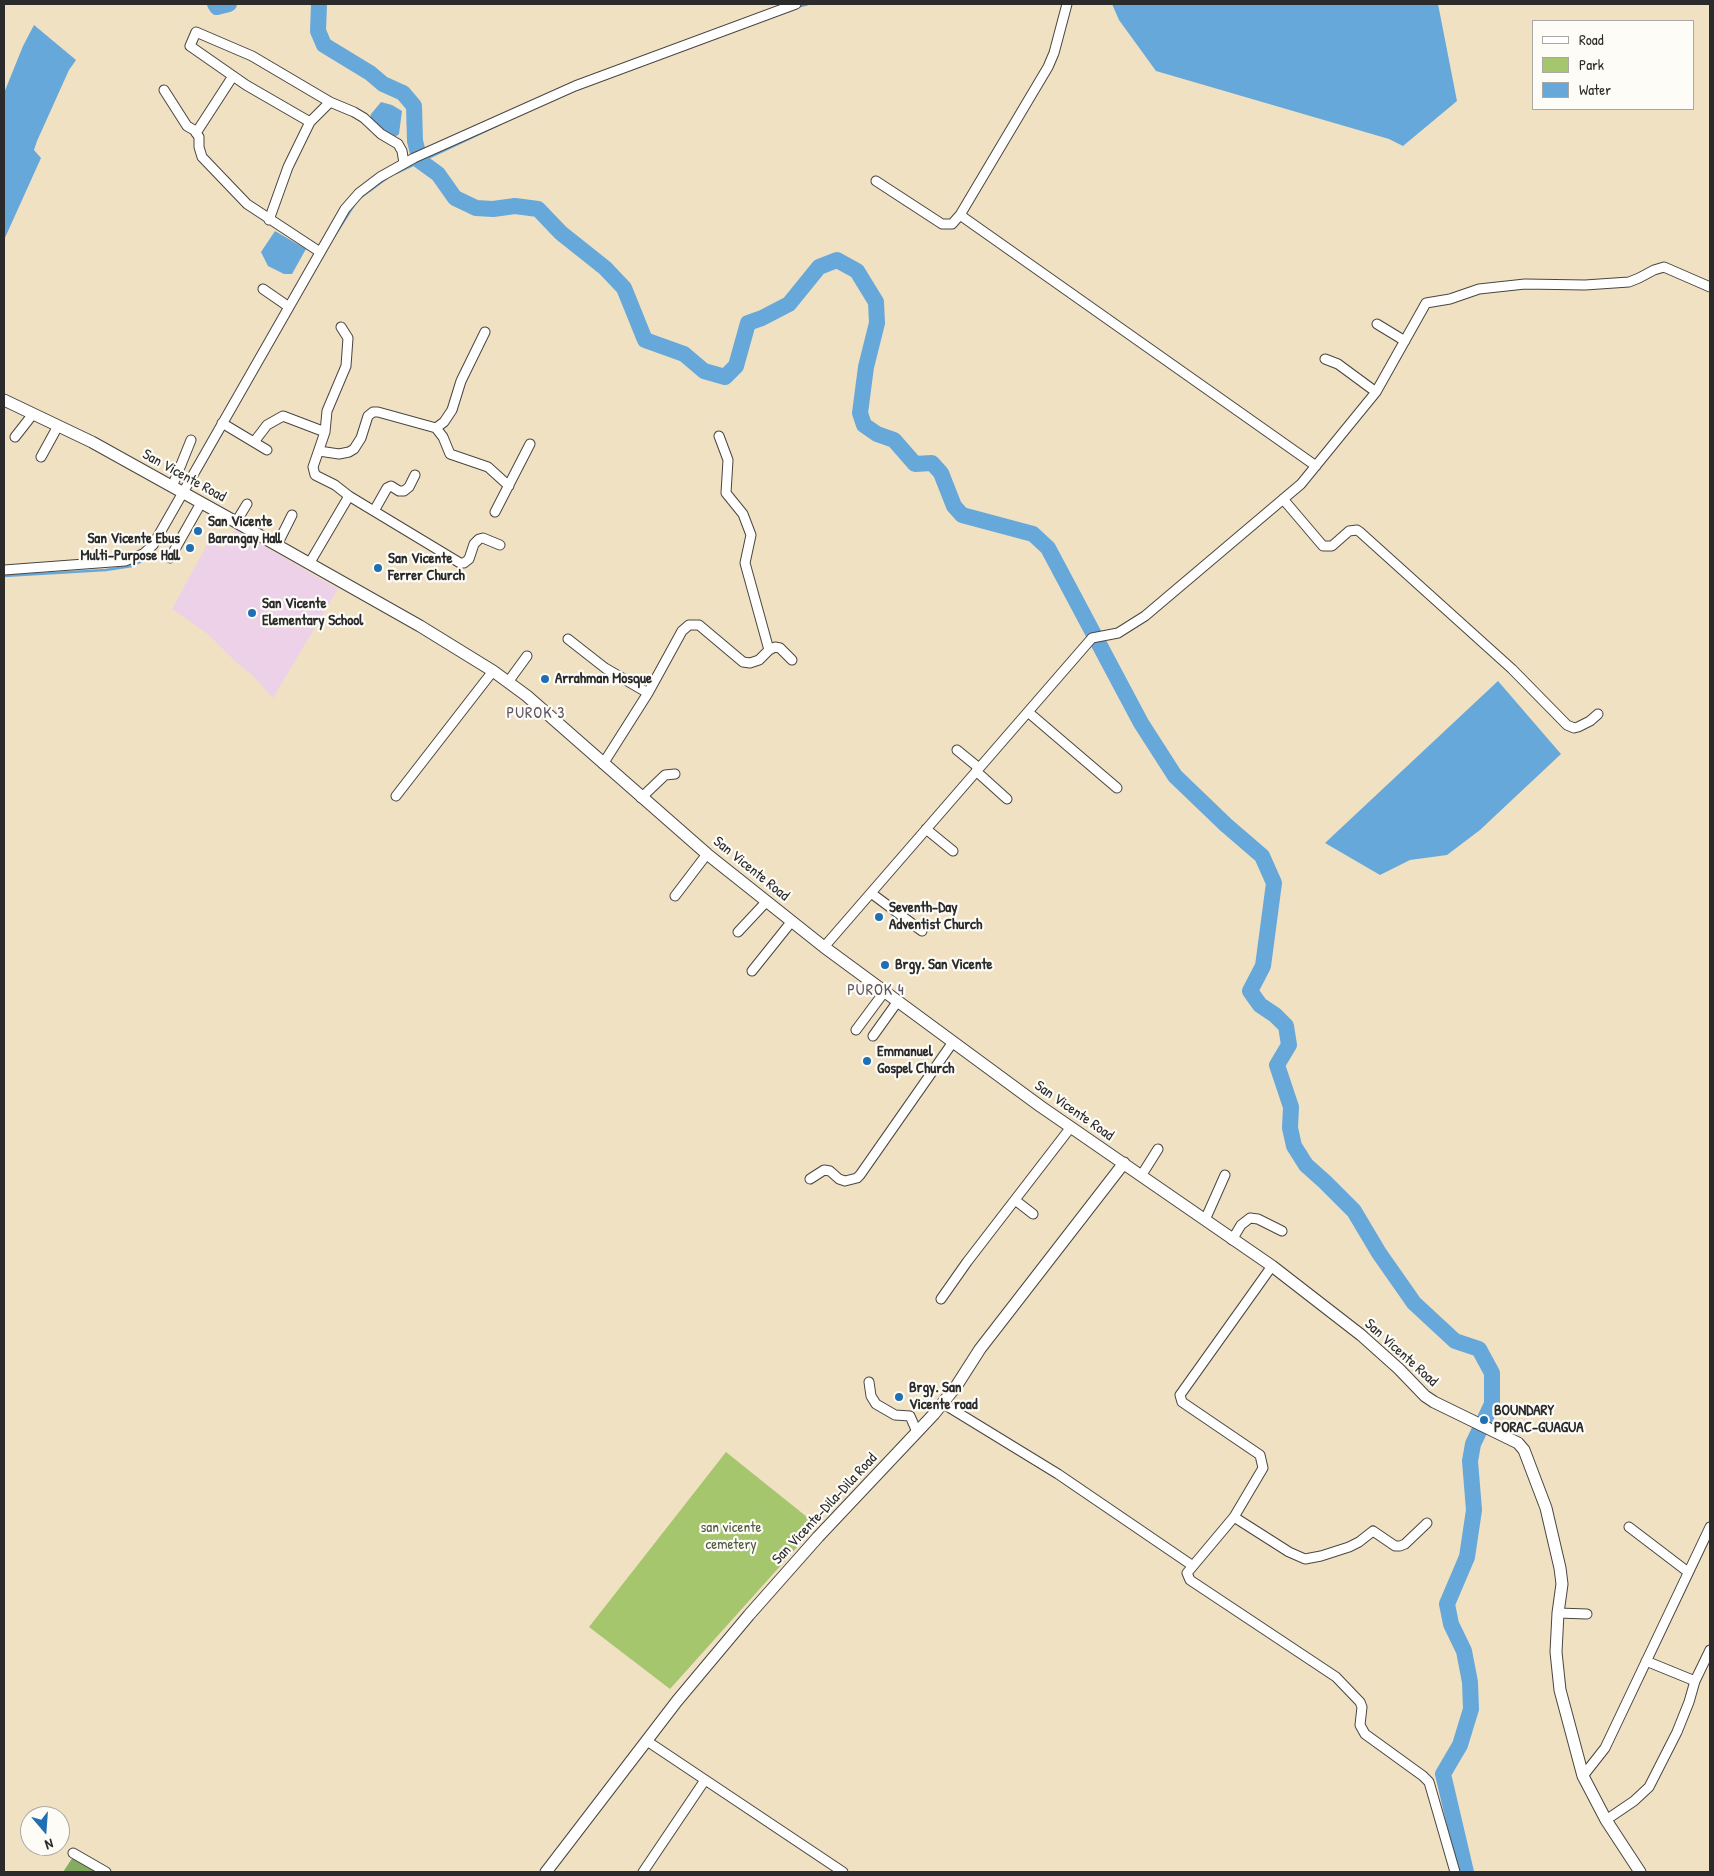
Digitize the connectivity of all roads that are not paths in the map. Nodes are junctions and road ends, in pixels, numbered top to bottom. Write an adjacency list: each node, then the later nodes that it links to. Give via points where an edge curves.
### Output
1 (796, 4): 8 (street, via 575,86)
2 (1067, 4): 10 (street, via 1048,67)
3 (233, 76): 5 (street, via 190,46 196,32 252,56); 6 (street); 7 (street)
4 (164, 90): 7 (street, via 187,126)
5 (330, 102): 6 (street); 8 (street, via 354,112 398,144)
6 (310, 122): 11 (street, via 288,167)
7 (196, 133): 11 (street, via 202,157 246,204)
8 (404, 163): 12 (street, via 359,193)
9 (876, 181): 10 (street, via 942,224 952,224)
10 (960, 215): 36 (street)
11 (269, 220): 12 (street)
12 (320, 252): 15 (street)
13 (1710, 287): 19 (street, via 1664,267 1629,282 1525,284 1479,289 1426,303)
14 (263, 289): 15 (street)
15 (289, 307): 24 (street)
16 (1377, 324): 19 (street)
17 (341, 327): 27 (street, via 348,338 346,366 327,411)
18 (485, 332): 26 (street, via 460,381 452,410)
19 (1404, 341): 21 (street)
20 (1325, 359): 21 (street, via 1338,364)
21 (1376, 392): 36 (street)
22 (4, 400): 23 (street, San Vicente Road)
23 (34, 414): 25 (street, San Vicente Road); 29 (street)
24 (222, 423): 31 (street); 40 (street)
25 (58, 426): 35 (street); 38 (street, San Vicente Road)
26 (436, 428): 34 (street, via 376,412 367,418 354,450 339,454); 39 (street, via 450,454 488,467)
27 (325, 432): 31 (street, via 282,416 267,425); 34 (street)
28 (719, 436): 55 (street, via 728,460 726,493 743,514 751,535 745,563)
29 (15, 437)
30 (192, 440): 38 (street)
31 (254, 442): 33 (street)
32 (530, 444): 39 (street)
33 (267, 450)
34 (319, 451): 41 (street, via 313,467 315,476)
35 (41, 456)
36 (1316, 466): 42 (street)
37 (415, 475): 45 (street, via 404,491 391,486 387,488)
38 (172, 486): 40 (street, San Vicente Road)
39 (509, 486): 46 (street)
40 (182, 492): 43 (street, San Vicente Road); 53 (street, via 153,545 133,559)
41 (349, 496): 45 (street); 52 (street)
42 (1283, 498): 61 (street, via 1145,616 1118,633 1092,638); 62 (street, via 1323,546 1332,546 1349,531 1360,532 1512,669 1567,726 1578,727)
43 (201, 503): 48 (street, San Vicente Road); 51 (street)
44 (247, 504): 48 (street)
45 (374, 511): 50 (street, via 460,562 468,560 478,539)
46 (495, 512)
47 (292, 515): 49 (street)
48 (236, 522): 49 (street, San Vicente Road)
49 (277, 545): 52 (street, San Vicente Road)
50 (500, 545)
51 (170, 558)
52 (309, 564): 58 (street, San Vicente Road)
53 (4, 570)
54 (568, 639): 60 (street, via 605,668)
55 (769, 650): 57 (street, via 780,648); 60 (street, via 759,660 742,662 700,625 689,625 682,631)
56 (527, 656): 59 (street)
57 (792, 660)
58 (493, 671): 59 (street, San Vicente Road); 68 (street)
59 (508, 682): 64 (street, San Vicente Road)
60 (648, 693): 64 (street)
61 (1028, 712): 65 (street); 67 (street)
62 (1598, 714)
63 (957, 750): 65 (street)
64 (603, 764): 69 (street, San Vicente Road)
65 (978, 770): 70 (street); 71 (street)
66 (675, 774): 69 (street, via 664,775)
67 (1117, 788)
68 (396, 796)
69 (642, 798): 73 (street, San Vicente Road)
70 (1007, 799)
71 (926, 829): 72 (street); 74 (street)
72 (953, 851)
73 (707, 854): 75 (street); 76 (street, San Vicente Road)
74 (871, 893): 79 (street); 80 (street)
75 (675, 896)
76 (767, 901): 77 (street, San Vicente Road); 78 (street)
77 (792, 921): 80 (street, San Vicente Road); 81 (street)
78 (738, 932)
79 (922, 932)
80 (824, 947): 82 (street, San Vicente Road)
81 (752, 971)
82 (885, 991): 83 (street, San Vicente Road); 84 (street)
83 (898, 1002): 85 (street); 86 (street, San Vicente Road)
84 (856, 1030)
85 (873, 1036)
86 (953, 1042): 87 (street, San Vicente Road); 92 (street, via 857,1178 845,1181 824,1170)
87 (1071, 1127): 89 (street, San Vicente Road); 93 (street)
88 (1158, 1149): 91 (street)
89 (1124, 1163): 91 (street, San Vicente Road); 101 (street, San Vicente-Dila-Dila Road)
90 (1225, 1175): 95 (street)
91 (1141, 1176): 95 (street, San Vicente Road)
92 (810, 1179)
93 (1015, 1200): 94 (street); 99 (street)
94 (1033, 1214)
95 (1205, 1220): 97 (street, San Vicente Road)
96 (1282, 1232): 97 (street, via 1250,1218)
97 (1232, 1240): 98 (street, San Vicente Road)
98 (1272, 1266): 103 (street, via 1180,1395 1182,1402 1260,1455 1263,1468); 109 (street, San Vicente Road, via 1362,1335 1425,1396 1506,1436 1524,1450 1546,1508 1562,1576)
99 (941, 1299)
100 (868, 1382): 102 (street, via 876,1404 895,1415 910,1416)
101 (942, 1403): 102 (street, San Vicente-Dila-Dila Road); 107 (street, via 1058,1474)
102 (917, 1432): 114 (street, San Vicente-Dila-Dila Road, via 818,1537 677,1701)
103 (1234, 1517): 104 (street, via 1304,1559 1349,1547 1373,1531 1400,1546); 107 (street)
104 (1427, 1524)
105 (1629, 1527): 108 (street)
106 (1710, 1527): 108 (street)
107 (1193, 1566): 123 (street, via 1187,1573 1190,1580 1336,1677 1361,1704 1360,1725 1364,1734 1427,1779)
108 (1688, 1572): 112 (street)
109 (1558, 1613): 110 (street); 115 (street, San Vicente Road, via 1556,1652 1560,1690)
110 (1587, 1614)
111 (1710, 1650): 113 (street)
112 (1646, 1661): 113 (street); 115 (street, via 1606,1748)
113 (1695, 1681): 117 (street, via 1677,1732 1649,1787)
114 (647, 1741): 116 (street); 120 (street, San Vicente-Dila-Dila Road)
115 (1583, 1776): 117 (street, San Vicente Road)
116 (705, 1780): 121 (street); 122 (street)
117 (1606, 1820): 124 (street, San Vicente Road)
118 (73, 1853): 119 (street)
119 (106, 1872)
120 (546, 1872)
121 (643, 1872)
122 (843, 1872)
123 (1455, 1872)
124 (1640, 1872)

